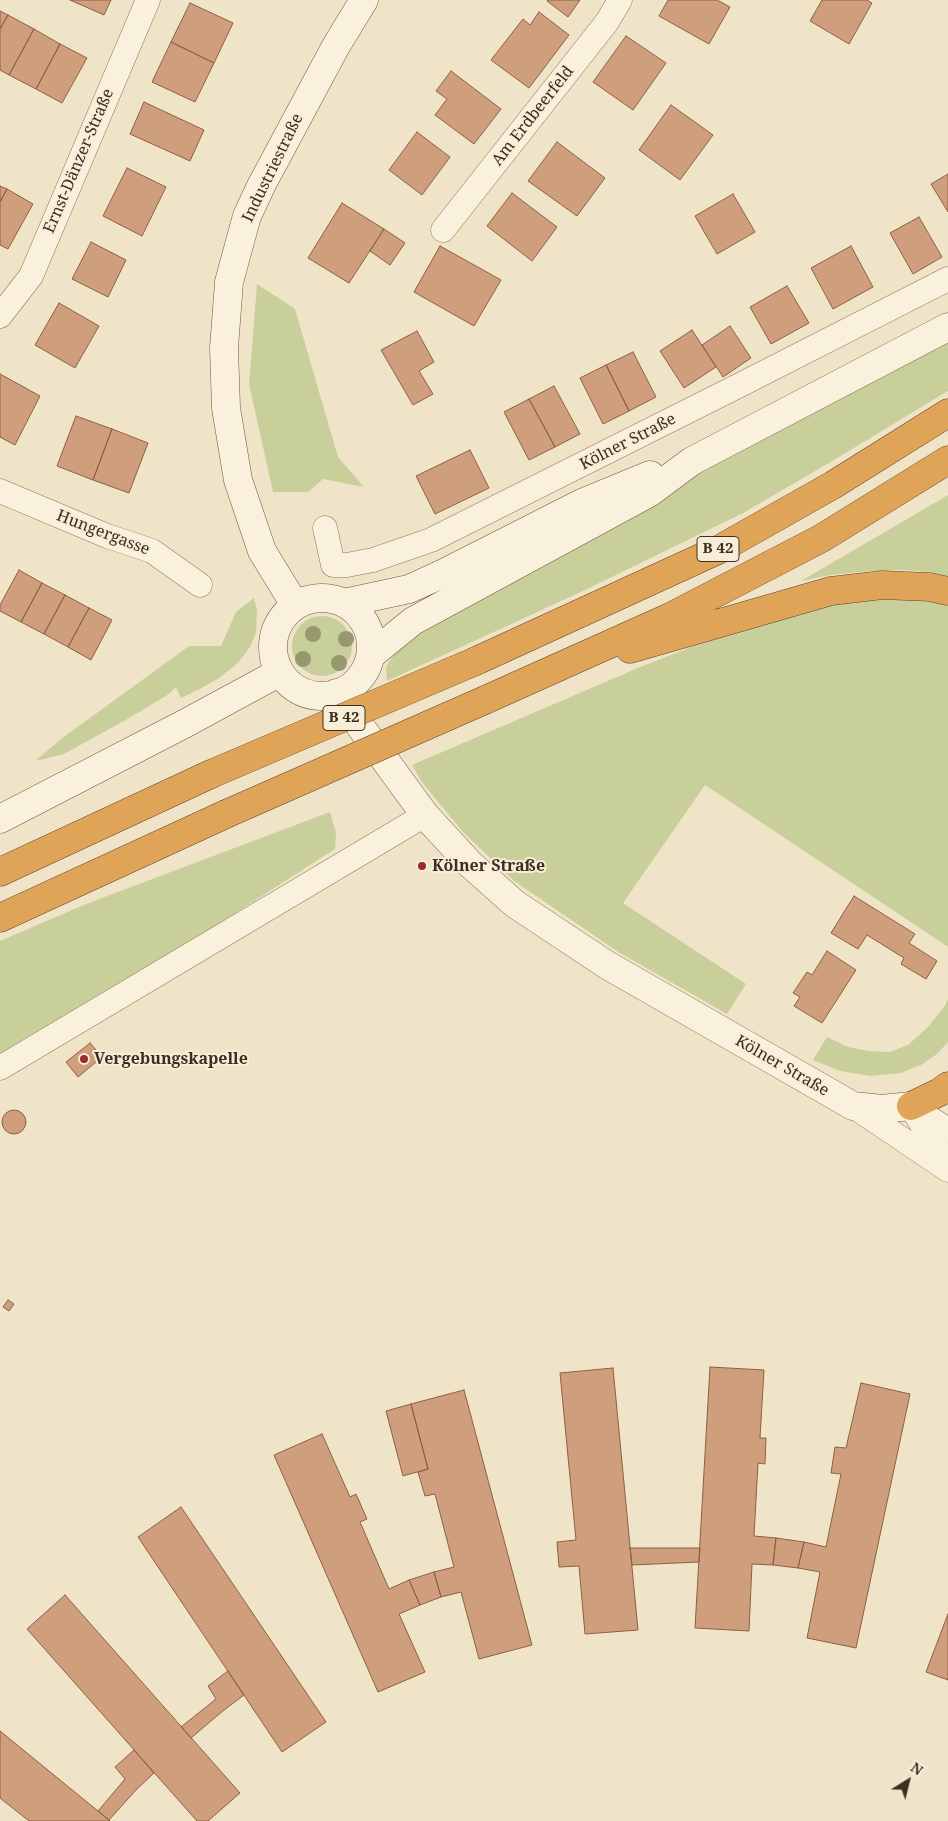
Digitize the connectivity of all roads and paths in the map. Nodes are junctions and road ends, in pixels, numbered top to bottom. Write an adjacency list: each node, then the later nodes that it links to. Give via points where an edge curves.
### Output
1 (148, 0): 6 (street, Ernst-Dänzer-Straße, via 30,276)
2 (364, 0): 16 (street, Industriestraße, via 336,46 246,216 229,282 224,348 226,408 238,480 262,551)
3 (620, 0): 4 (street, Am Erdbeerfeld, via 607,22)
4 (443, 230)
5 (948, 278): 12 (street, Kölner Straße, via 431,540 373,560 333,565)
6 (0, 316)
7 (948, 328): 10 (street)
8 (948, 413): 23 (highway, B 42, bridge, via 833,485 718,550 476,661 211,774)
9 (948, 460): 18 (highway, B 42, via 822,538 670,617)
10 (692, 461): 15 (street, via 582,503 409,588); 17 (street, via 649,492 413,621)
11 (0, 491): 13 (street, Hungergasse, via 107,536 152,551)
12 (325, 528)
13 (200, 585)
14 (948, 591): 18 (highway, via 882,584 831,591 652,644)
15 (344, 603): 16 (street, via 319,598 302,601); 17 (street, via 358,613 366,625)
16 (295, 606): 19 (street, via 280,621 273,640 274,657)
17 (370, 656): 20 (street, via 360,678 348,689)
18 (565, 665): 24 (highway, B 42, bridge, via 226,814)
19 (280, 672): 20 (street, via 291,684 308,694 324,696); 22 (street)
20 (336, 693): 21 (street, Kölner Straße)
21 (425, 815): 25 (street); 27 (street, Kölner Straße, via 470,864 515,904 607,965)
22 (0, 819)
23 (0, 872)
24 (0, 918)
25 (0, 1068)
26 (948, 1086): 28 (highway)
27 (853, 1106): 28 (street, Kölner Straße, via 882,1110); 31 (street)
28 (911, 1106): 29 (street); 30 (street, via 933,1144)
29 (948, 1130)
30 (948, 1160)
31 (948, 1170)

